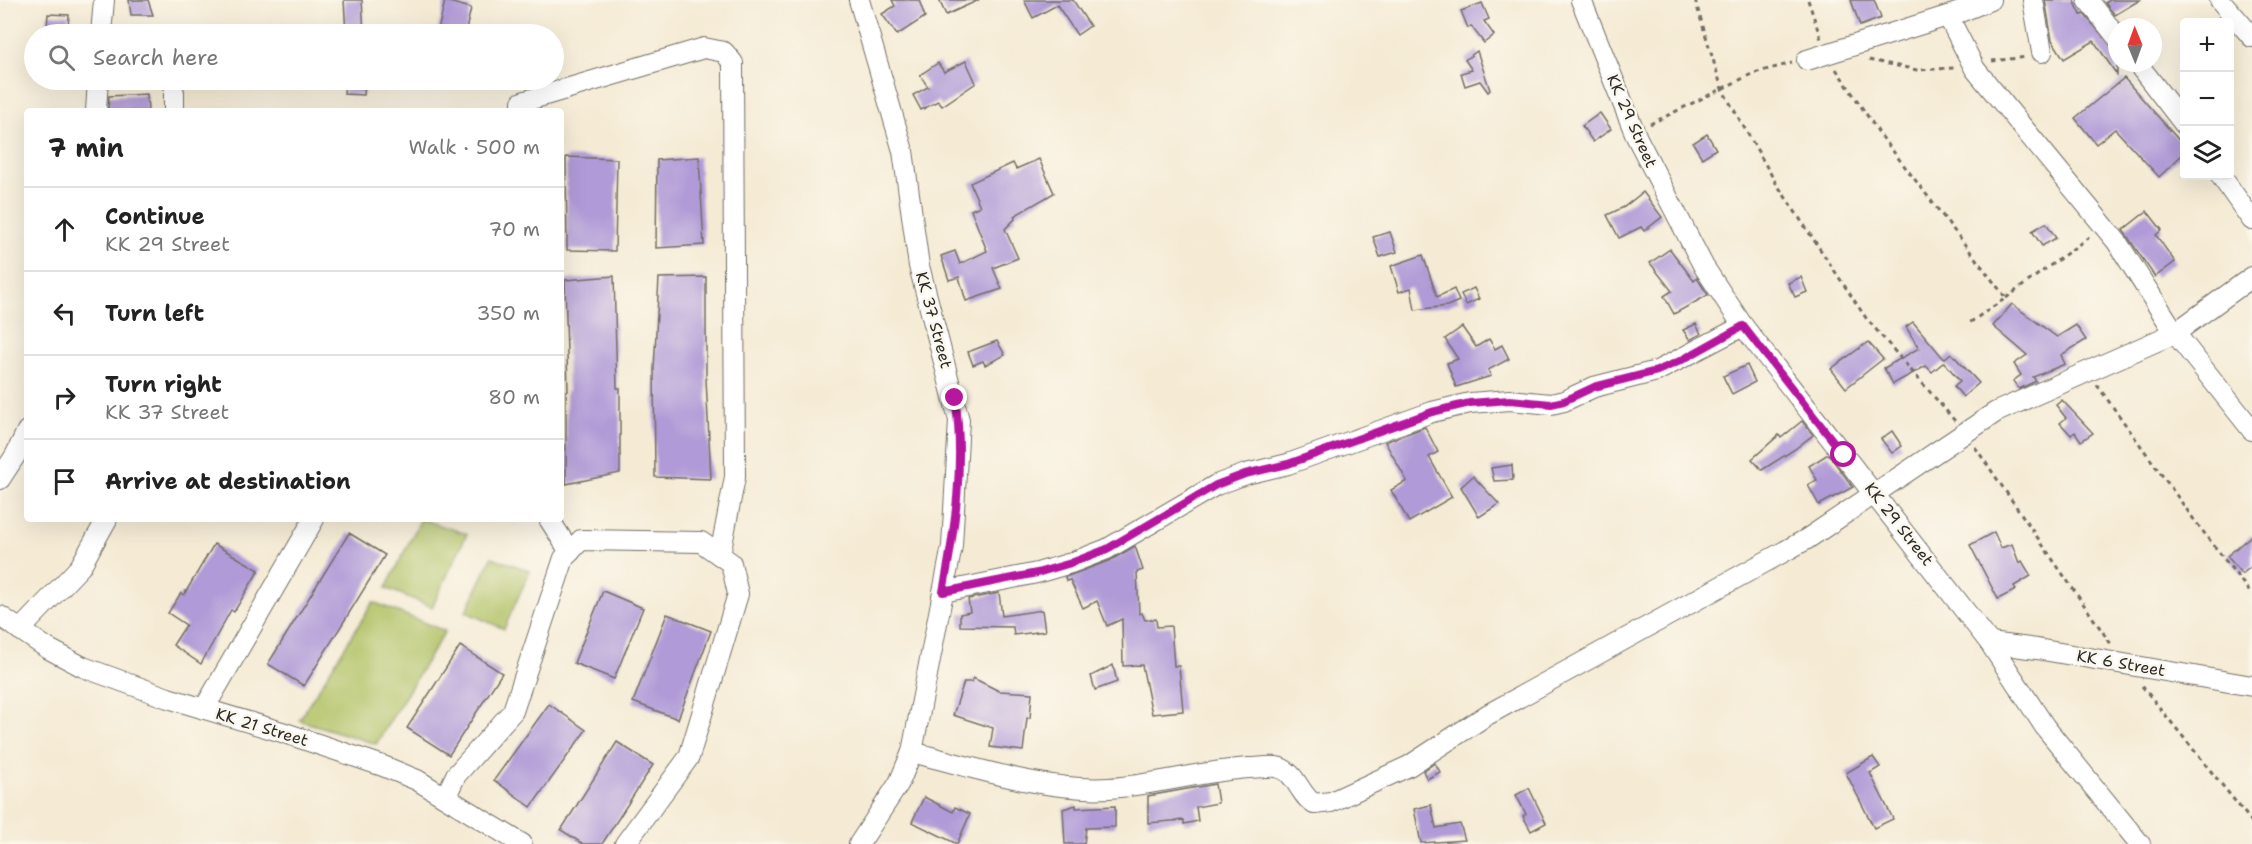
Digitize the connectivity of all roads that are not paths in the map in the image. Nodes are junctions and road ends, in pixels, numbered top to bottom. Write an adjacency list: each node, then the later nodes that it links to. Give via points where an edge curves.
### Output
1 (104, 0): 9 (street)
2 (859, 0): 35 (street, KK 37 Street, via 903,151 919,266 959,420 952,546)
3 (1581, 0): 24 (street, KK 29 Street, via 1634,132 1704,267)
4 (1990, 0): 8 (street)
5 (2033, 0): 12 (street)
6 (2088, 0): 10 (street)
7 (2220, 0): 11 (street)
8 (1948, 16): 13 (street); 25 (street, via 1975,69 2103,226)
9 (102, 24)
10 (2108, 26)
11 (2252, 37)
12 (2042, 52)
13 (1807, 60)
14 (2144, 72): 20 (street)
15 (97, 90): 18 (street)
16 (562, 90): 19 (street, via 522,102)
17 (564, 90): 34 (street, via 704,48 724,52 732,63 735,466)
18 (96, 108)
19 (522, 108)
20 (2180, 119)
21 (2224, 180): 22 (street)
22 (2252, 220)
23 (2252, 277): 25 (street)
24 (1743, 326): 29 (street, KK 29 Street); 35 (street, via 1664,368 1594,387 1564,401 1470,403 1432,412 1288,464 1245,474 1216,485 1107,549 1037,573)
25 (2175, 333): 26 (street); 29 (street, via 1996,412)
26 (2252, 430)
27 (24, 437): 28 (street)
28 (0, 478)
29 (1876, 495): 38 (street, KK 29 Street); 41 (street, via 1756,568 1487,716 1408,766 1323,804 1308,801 1291,775 1276,767 1231,769 1106,788 1058,785)
30 (105, 522): 37 (street, via 80,567)
31 (312, 522): 40 (street)
32 (551, 522): 33 (street)
33 (570, 552): 34 (street, via 581,540 701,542); 42 (street, via 564,558 513,711 456,775)
34 (720, 555): 44 (street, via 731,563 738,594 689,757)
35 (943, 592): 41 (street, KK 37 Street)
36 (0, 616): 37 (street, KK 21 Street)
37 (20, 630): 40 (street, KK 21 Street, via 83,667)
38 (1990, 643): 39 (street, KK 6 Street); 46 (street, KK 29 Street, via 2045,727)
39 (2252, 686)
40 (204, 709): 42 (street, KK 21 Street, via 383,766)
41 (912, 752): 45 (street, KK 37 Street, via 899,783)
42 (446, 796): 43 (street, KK 21 Street)
43 (522, 844)
44 (625, 844)
45 (859, 844)
46 (2140, 844)

